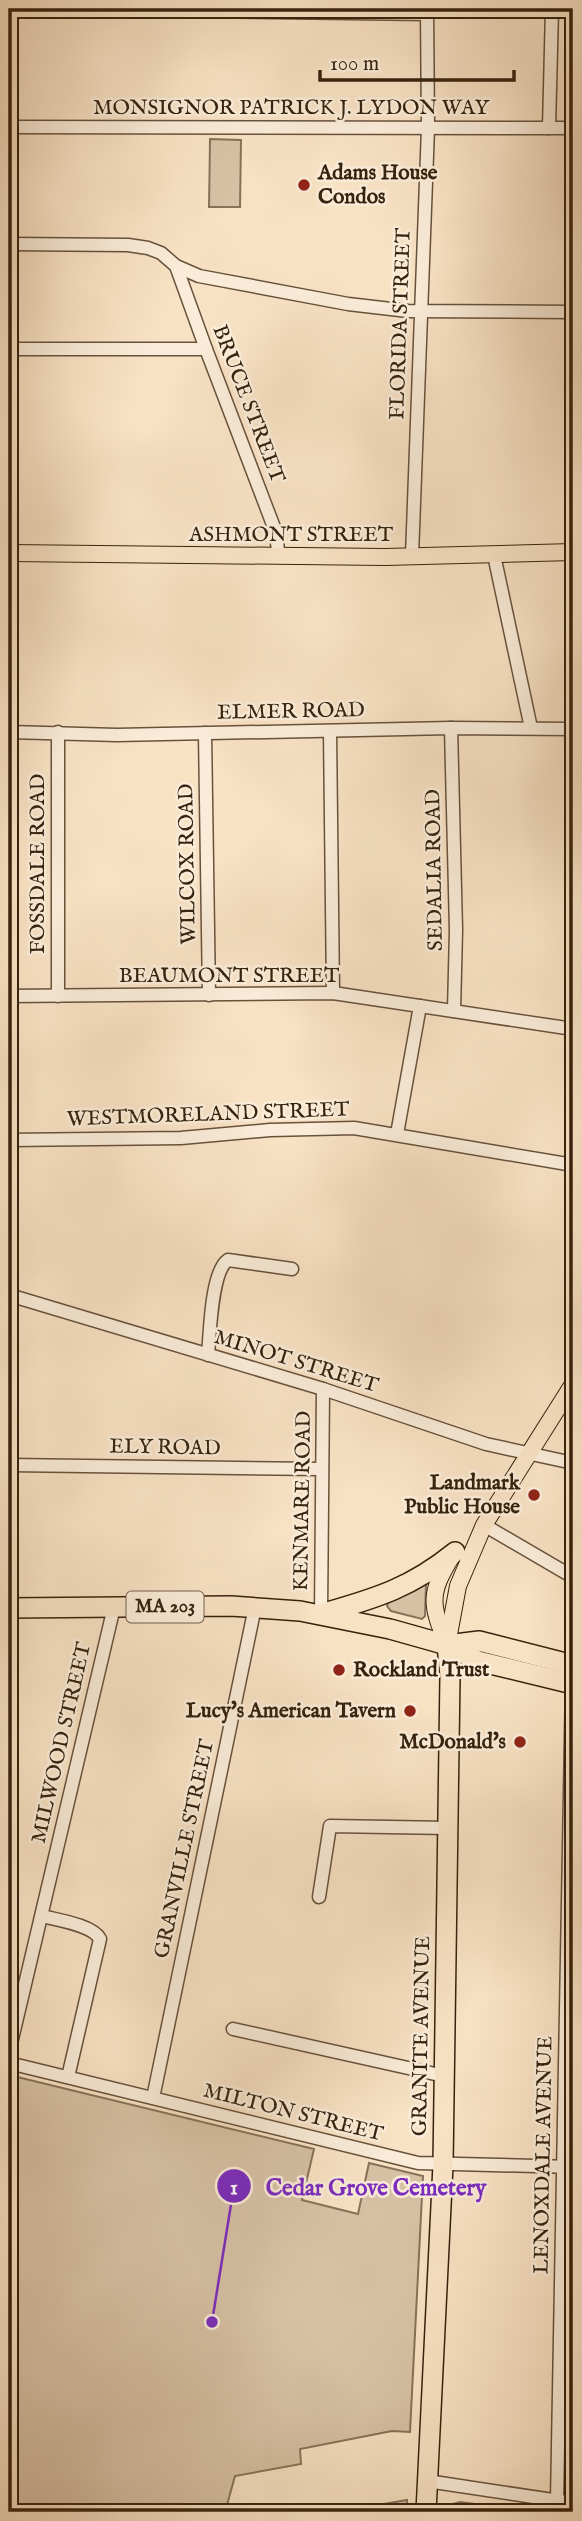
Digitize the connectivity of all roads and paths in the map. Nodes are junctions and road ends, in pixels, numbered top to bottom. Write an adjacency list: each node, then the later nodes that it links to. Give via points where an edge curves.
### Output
1 (50, 9): 3 (street)
2 (552, 9): 6 (street)
3 (427, 11): 5 (street, FLORIDA STREET)
4 (9, 127): 5 (street, MONSIGNOR PATRICK J. LYDON WAY)
5 (428, 128): 6 (street, MONSIGNOR PATRICK J. LYDON WAY); 10 (street, FLORIDA STREET)
6 (549, 128): 7 (street, MONSIGNOR PATRICK J. LYDON WAY)
7 (573, 128)
8 (9, 244): 9 (street, via 128,245 161,253)
9 (176, 266): 10 (street, via 237,284); 13 (street, BRUCE STREET)
10 (421, 312): 11 (street); 18 (street, FLORIDA STREET)
11 (573, 312)
12 (9, 349): 13 (street)
13 (206, 349): 17 (street, BRUCE STREET, via 275,530)
14 (573, 552): 16 (main road, ASHMONT STREET)
15 (9, 553): 17 (main road, ASHMONT STREET)
16 (495, 555): 18 (main road, ASHMONT STREET); 20 (street)
17 (279, 556): 18 (main road, ASHMONT STREET)
18 (412, 556)
19 (451, 728): 20 (street, ELMER ROAD); 21 (street, ELMER ROAD); 31 (street, SEDALIA ROAD)
20 (531, 728): 24 (street, ELMER ROAD)
21 (330, 731): 25 (street, ELMER ROAD); 26 (street)
22 (9, 732): 23 (street, ELMER ROAD)
23 (58, 732): 25 (street, ELMER ROAD); 29 (street, FOSSDALE ROAD)
24 (573, 732)
25 (205, 733): 27 (street, WILCOX ROAD)
26 (332, 993): 27 (street, BEAUMONT STREET); 30 (street, BEAUMONT STREET)
27 (209, 995): 29 (street, BEAUMONT STREET)
28 (9, 996): 29 (street, BEAUMONT STREET)
29 (58, 996)
30 (420, 1006): 31 (street, BEAUMONT STREET); 33 (street)
31 (454, 1011): 32 (street, BEAUMONT STREET)
32 (573, 1028)
33 (397, 1134): 34 (street, WESTMORELAND STREET, via 319,1128 181,1138); 35 (street, WESTMORELAND STREET)
34 (9, 1140)
35 (573, 1165)
36 (292, 1269): 38 (street, via 224,1262 218,1276)
37 (9, 1295): 38 (street, MINOT STREET)
38 (208, 1355): 40 (street, MINOT STREET)
39 (573, 1384): 41 (main road)
40 (323, 1389): 41 (street, MINOT STREET, via 486,1444); 44 (street, KENMARE ROAD)
41 (530, 1454): 42 (street, MINOT STREET); 45 (main road)
42 (573, 1463)
43 (9, 1465): 44 (street, ELY ROAD)
44 (322, 1469): 51 (street, KENMARE ROAD)
45 (484, 1525): 46 (main road); 47 (street); 52 (main road, via 458,1586)
46 (455, 1552): 51 (highway, via 402,1588); 52 (main road, via 441,1574 434,1608)
47 (573, 1577)
48 (114, 1607): 49 (highway, MA 203); 50 (highway, MA 203); 56 (street, MILWOOD STREET)
49 (255, 1607): 51 (highway, MA 203); 62 (street, GRANVILLE STREET)
50 (9, 1608)
51 (321, 1614): 52 (highway, MA 203)
52 (447, 1645): 53 (highway, MA 203, via 478,1661); 54 (highway, GRANITE AVENUE)
53 (573, 1677): 64 (street, LENOXDALE AVENUE)
54 (448, 1828): 55 (street, via 330,1826); 60 (highway, GRANITE AVENUE)
55 (319, 1897)
56 (42, 1916): 58 (street, MILWOOD STREET); 61 (street, via 90,1929 100,1939)
57 (233, 2029): 60 (street)
58 (9, 2052)
59 (9, 2063): 61 (street, MILTON STREET)
60 (444, 2076): 63 (highway, GRANITE AVENUE)
61 (68, 2077): 62 (street, MILTON STREET)
62 (153, 2098): 63 (street, MILTON STREET, via 410,2161)
63 (443, 2165): 64 (street, MILTON STREET); 65 (highway, GRANITE AVENUE)
64 (568, 2167): 66 (street, LENOXDALE AVENUE)
65 (427, 2481): 66 (street); 68 (highway, GRANITE AVENUE)
66 (557, 2501): 67 (street)
67 (573, 2503)
68 (426, 2512)

